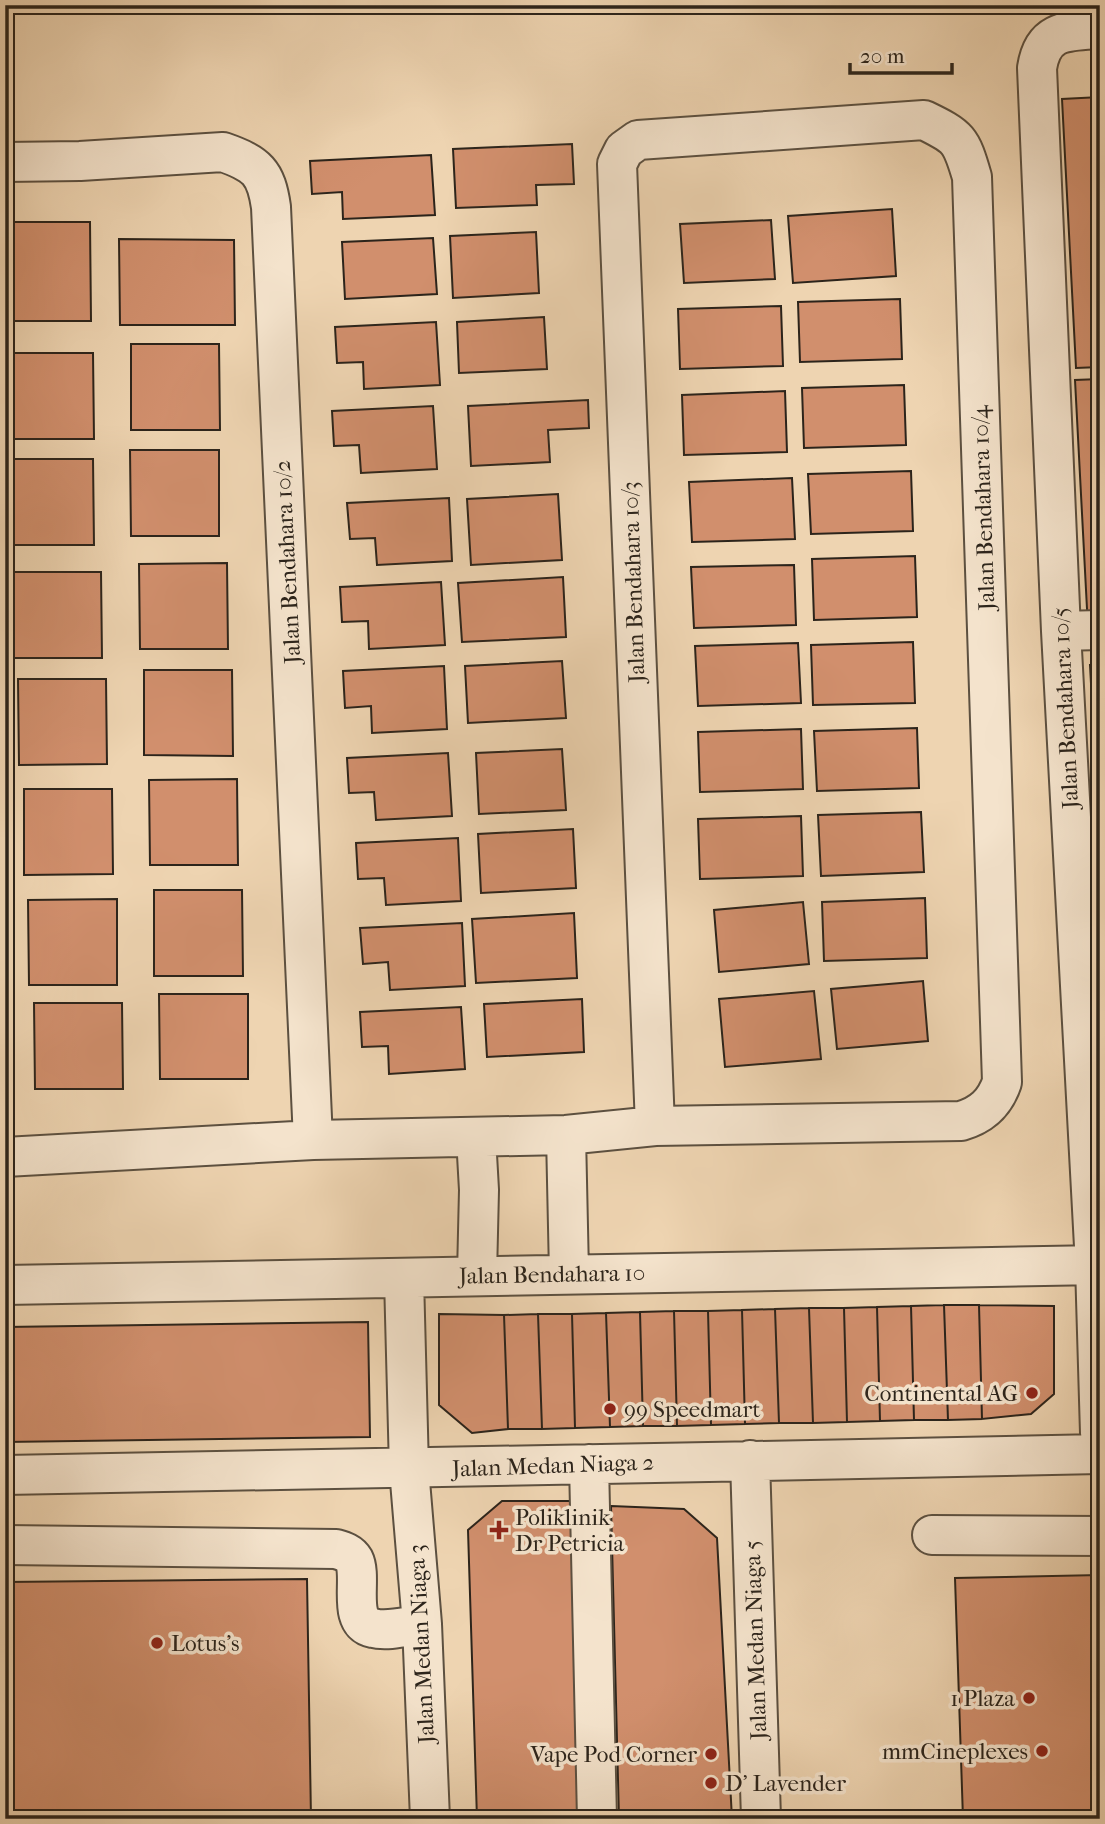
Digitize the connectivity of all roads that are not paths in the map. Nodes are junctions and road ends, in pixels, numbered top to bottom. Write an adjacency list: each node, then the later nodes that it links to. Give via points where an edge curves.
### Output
1 (1100, 30): 5 (street, Jalan Bendahara 10/5, via 1057,34 1046,42 1037,68)
2 (731, 135): 6 (street, Jalan Bendahara 10/3, via 638,140 624,150 617,164); 6 (street, Jalan Bendahara 10/4, via 924,120 948,131 963,146 972,177 1002,1082 987,1108 961,1121)
3 (5, 162): 9 (street, Jalan Bendahara 10/2, via 223,152 259,171 268,187)
4 (1100, 630): 5 (street)
5 (1061, 631): 11 (street, Jalan Bendahara 10/5)
6 (655, 1126): 7 (street)
7 (566, 1135): 8 (street); 12 (street)
8 (476, 1138): 9 (street); 13 (street)
9 (313, 1140): 10 (street)
10 (5, 1157)
11 (1097, 1265): 12 (street, Jalan Bendahara 10); 16 (street, Jalan Bendahara 10/5)
12 (569, 1273): 13 (street, Jalan Bendahara 10)
13 (477, 1275): 14 (street, Jalan Bendahara 10)
14 (404, 1278): 15 (street, Jalan Bendahara 10); 20 (street, Jalan Medan Niaga 3)
15 (5, 1285)
16 (1100, 1433)
17 (1100, 1454): 18 (street, Jalan Medan Niaga 2)
18 (750, 1460): 19 (street, Jalan Medan Niaga 2); 28 (street, Jalan Medan Niaga 5)
19 (589, 1464): 20 (street, Jalan Medan Niaga 2); 27 (street)
20 (409, 1469): 21 (street, Jalan Medan Niaga 2); 25 (street, Jalan Medan Niaga 3)
21 (5, 1475)
22 (932, 1535): 23 (street)
23 (1100, 1536)
24 (5, 1545): 25 (street, via 336,1549 354,1559 361,1621 381,1629)
25 (422, 1624): 26 (street, Jalan Medan Niaga 3)
26 (430, 1819)
27 (597, 1819)
28 (761, 1819)

